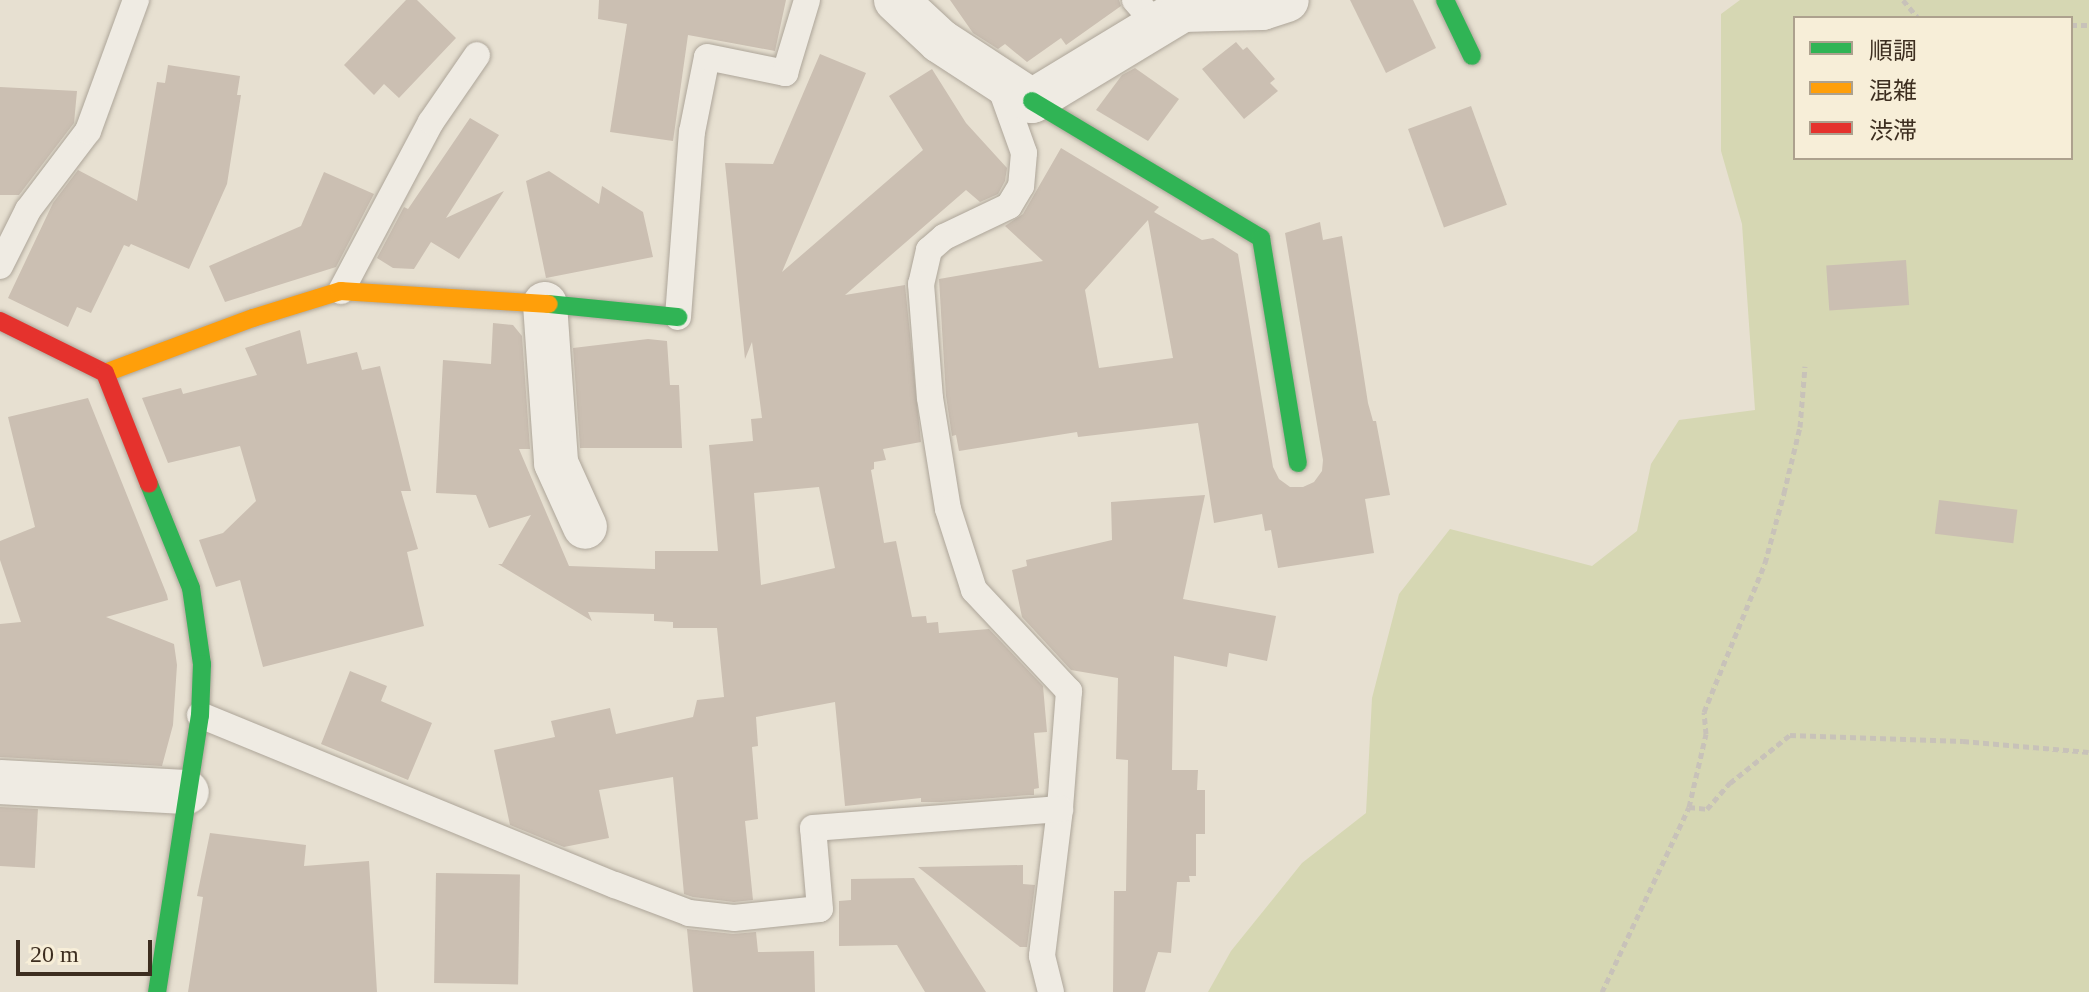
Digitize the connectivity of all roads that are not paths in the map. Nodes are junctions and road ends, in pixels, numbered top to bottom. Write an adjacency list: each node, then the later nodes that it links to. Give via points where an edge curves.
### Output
1 (136, 0): 10 (lane, via 88,131 28,210)
2 (807, 0): 13 (lane, via 785,73 707,57 692,132)
3 (896, 0): 9 (street, via 940,41)
4 (1287, 0): 6 (street, via 1262,8)
5 (1445, 0): 8 (street)
6 (1146, 12): 9 (street)
7 (477, 55): 11 (lane, via 431,122)
8 (1472, 56)
9 (1015, 92): 16 (street, via 1261,238); 21 (lane, via 1024,153 1021,186 1009,206 944,237 929,250 921,284 930,398 948,509 974,590 1069,691)
10 (0, 266)
11 (341, 291): 12 (street); 15 (street)
12 (545, 304): 13 (street); 17 (street, via 556,463)
13 (678, 317)
14 (0, 321): 15 (street)
15 (105, 373): 18 (street, via 191,588 202,664)
16 (1298, 463)
17 (585, 527)
18 (200, 715): 20 (street); 21 (lane, via 615,885 689,913 734,918 820,909 813,828)
19 (0, 782): 20 (street)
20 (187, 792): 22 (street)
21 (1060, 809): 23 (lane, via 1042,956)
22 (157, 992)
23 (1051, 992)

